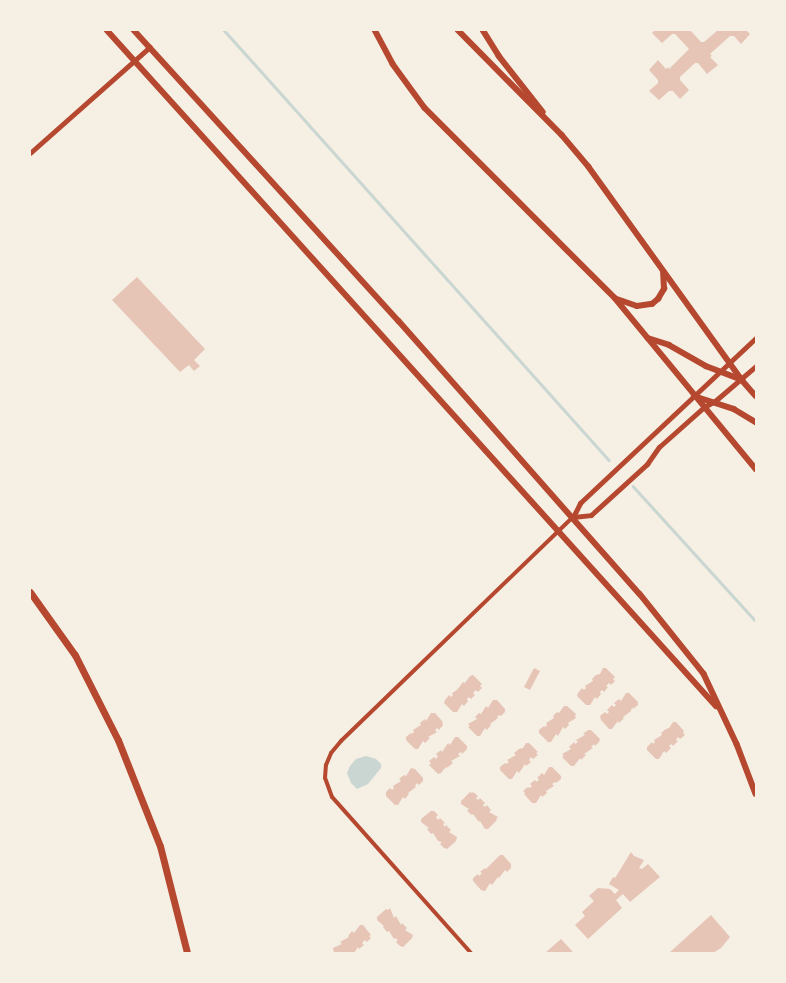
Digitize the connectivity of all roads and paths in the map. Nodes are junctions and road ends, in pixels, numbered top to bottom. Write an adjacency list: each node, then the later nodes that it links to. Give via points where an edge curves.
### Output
1 (107, 30): 7 (main road)
2 (134, 30): 6 (main road)
3 (375, 30): 11 (main road, via 393,64 425,108)
4 (458, 30): 8 (main road)
5 (483, 30): 8 (main road, via 499,56)
6 (150, 47): 7 (street); 24 (main road)
7 (135, 60): 9 (street); 25 (main road)
8 (562, 135): 10 (main road, via 610,194)
9 (30, 153)
10 (658, 262): 11 (main road, via 665,281 658,299 641,307); 14 (main road)
11 (615, 298): 12 (main road)
12 (648, 338): 16 (main road, via 669,345); 18 (main road)
13 (756, 338): 14 (street)
14 (730, 362): 16 (street); 17 (main road)
15 (756, 366): 17 (street)
16 (720, 372): 17 (main road); 18 (street)
17 (742, 380): 19 (main road); 20 (street)
18 (694, 396): 20 (main road); 21 (main road); 24 (street, via 580,503)
19 (756, 396)
20 (715, 401): 21 (street); 22 (main road)
21 (704, 407): 23 (main road); 24 (street, via 591,515)
22 (756, 422)
23 (756, 469)
24 (573, 517): 25 (street); 27 (main road, via 693,660 710,685)
25 (559, 531): 27 (main road); 30 (street, via 341,741 326,765 325,780 332,797)
26 (30, 592): 29 (highway, via 75,655 118,740 158,838)
27 (719, 710): 28 (main road, via 737,744)
28 (756, 794)
29 (187, 953)
30 (470, 953)

